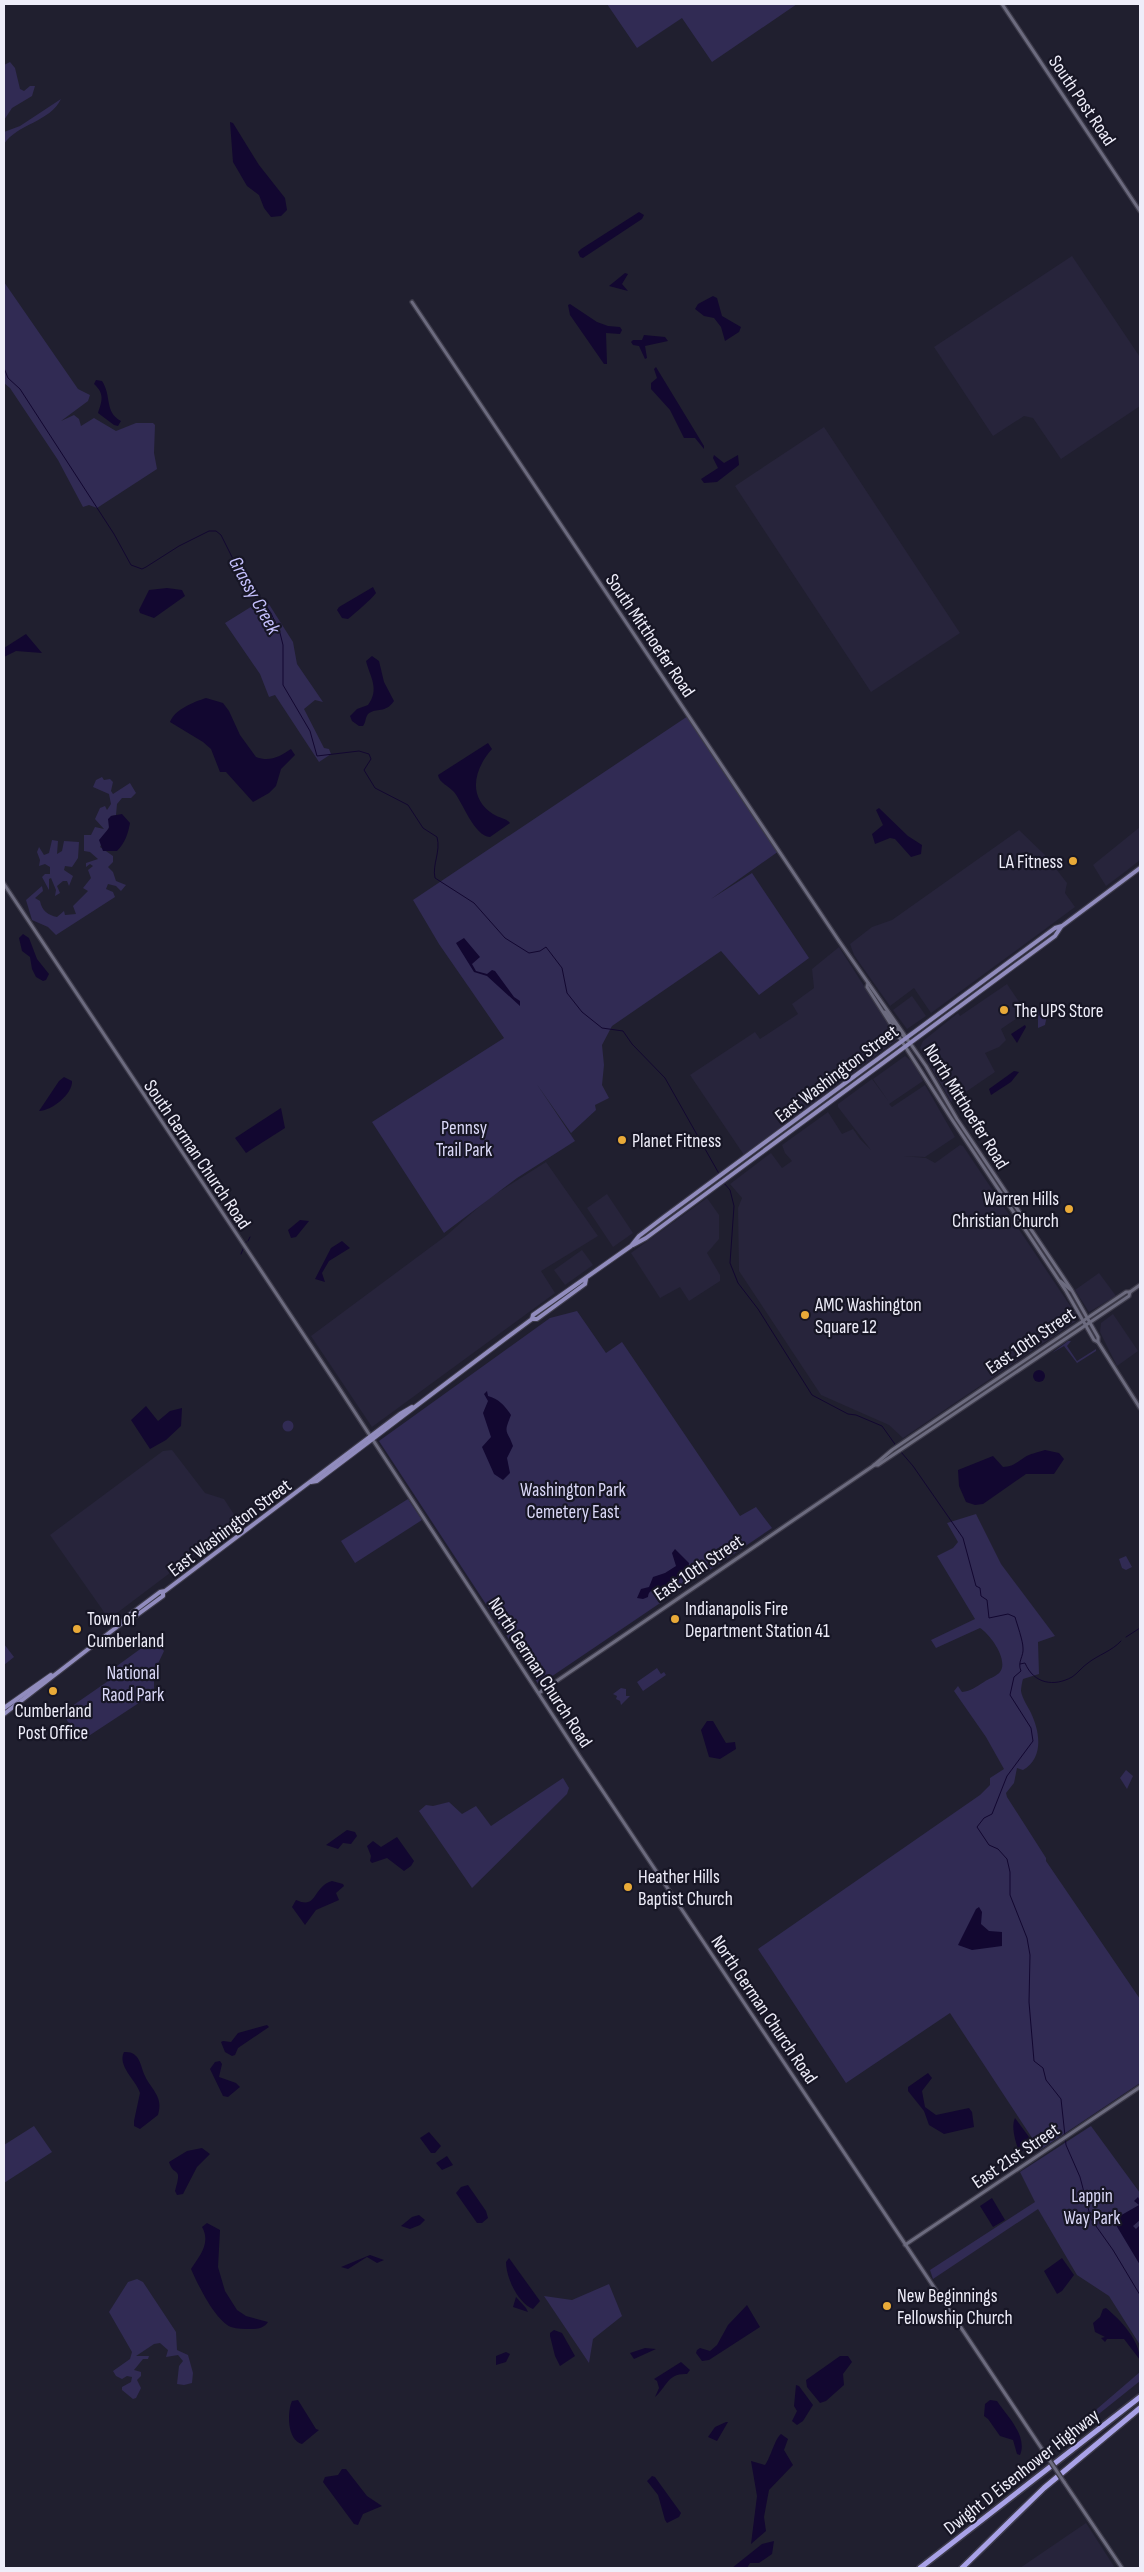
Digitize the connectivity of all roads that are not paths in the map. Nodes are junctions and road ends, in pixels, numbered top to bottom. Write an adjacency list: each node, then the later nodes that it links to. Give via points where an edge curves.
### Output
1 (1002, 4): 2 (main road, South Post Road)
2 (1140, 211)
3 (412, 302): 7 (main road, South Mitthoefer Road)
4 (1140, 868): 6 (main road, East Washington Street)
5 (4, 884): 21 (main road, South German Church Road)
6 (1061, 927): 8 (main road, East Washington Street, via 1055,928); 8 (main road, East Washington Street, via 1055,936 915,1040)
7 (868, 983): 8 (main road, South Mitthoefer Road); 8 (main road, South Mitthoefer Road, via 867,987 882,1010)
8 (907, 1040): 9 (main road, East Washington Street); 9 (main road, North Mitthoefer Road); 10 (main road, East Washington Street, via 639,1236); 13 (main road, North Mitthoefer Road)
9 (906, 1046): 10 (main road, East Washington Street); 11 (main road, North Mitthoefer Road, via 950,1118)
10 (631, 1246): 21 (main road, East Washington Street, via 533,1316 414,1406 408,1414)
11 (1059, 1280): 13 (main road); 16 (main road, North Mitthoefer Road)
12 (1140, 1285): 14 (main road, East 10th Street)
13 (1071, 1290): 15 (main road, North Mitthoefer Road)
14 (1130, 1292): 15 (main road, East 10th Street); 17 (main road, East 10th Street, via 1129,1296)
15 (1087, 1318): 16 (main road, East 10th Street); 17 (main road, North Mitthoefer Road)
16 (1083, 1321): 18 (main road, North Mitthoefer Road); 22 (main road, East 10th Street)
17 (1090, 1322): 18 (main road, East 10th Street); 19 (main road, North Mitthoefer Road)
18 (1085, 1325): 19 (main road, North Mitthoefer Road); 22 (main road, East 10th Street)
19 (1098, 1342): 20 (main road, North Mitthoefer Road)
20 (1140, 1408)
21 (370, 1438): 23 (main road, East Washington Street, via 317,1481 311,1482 163,1592 163,1596); 24 (main road, North German Church Road)
22 (874, 1465): 24 (main road, East 10th Street)
23 (53, 1674): 25 (main road, East Washington Street); 26 (main road, East Washington Street)
24 (539, 1693): 28 (main road, North German Church Road)
25 (4, 1708)
26 (4, 1714)
27 (1140, 2087): 28 (main road, East 21st Street)
28 (905, 2245): 33 (main road, North German Church Road, bridge)
29 (1140, 2397): 31 (highway, Dwight D Eisenhower Highway)
30 (1140, 2408): 32 (highway, Dwight D Eisenhower Highway, via 1044,2488)
31 (920, 2568)
32 (962, 2568)
33 (1122, 2568)

